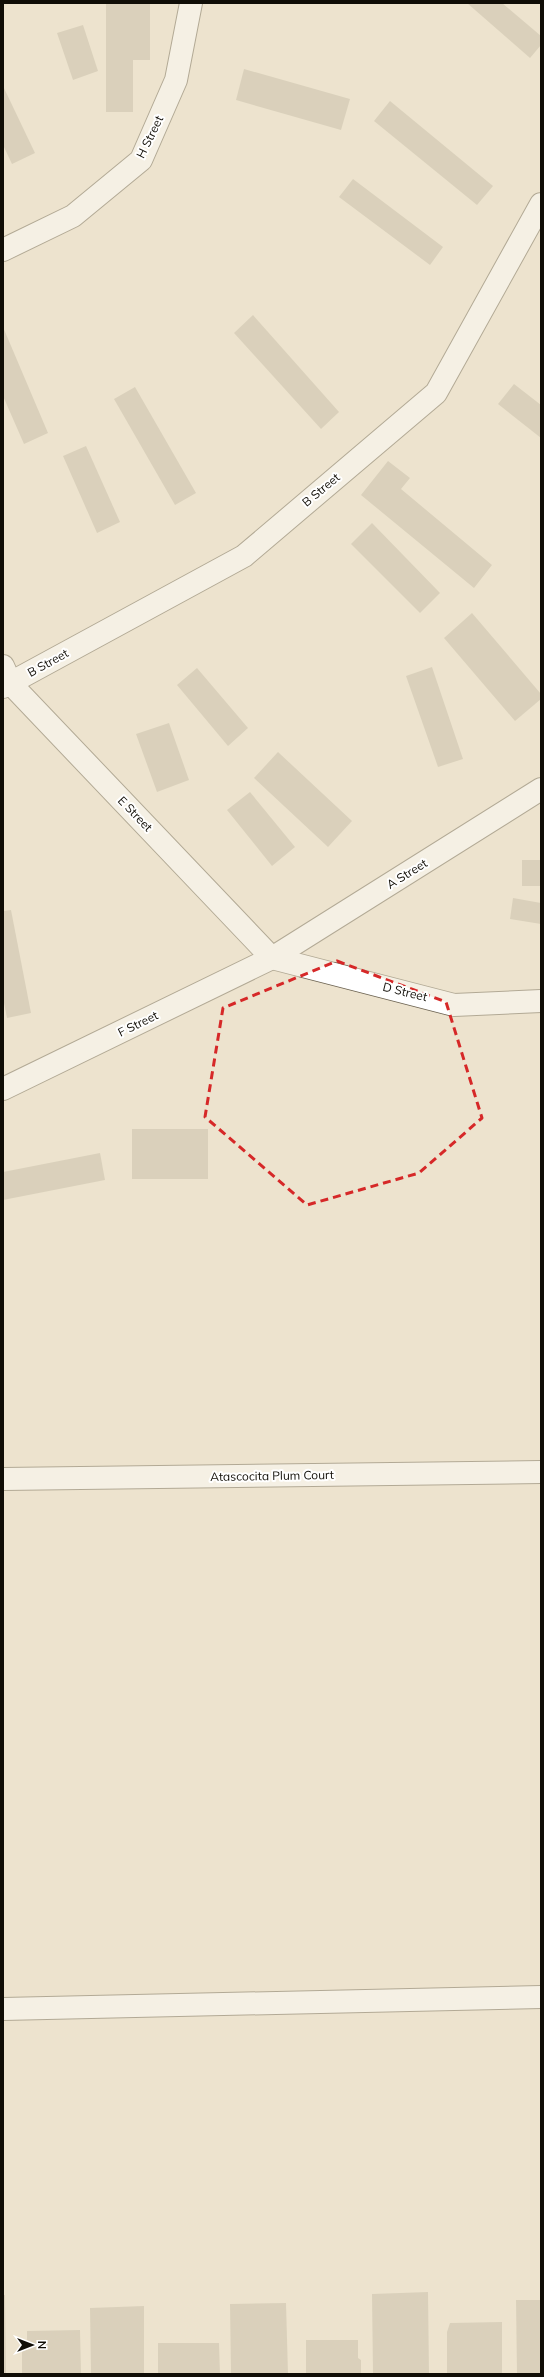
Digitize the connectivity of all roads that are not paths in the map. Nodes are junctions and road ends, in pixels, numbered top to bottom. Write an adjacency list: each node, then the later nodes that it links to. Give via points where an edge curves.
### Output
1 (191, 3): 3 (street, H Street, via 176,80 141,160 73,216)
2 (541, 204): 4 (street, B Street, via 436,393 244,556)
3 (3, 250)
4 (6, 679): 6 (street, E Street)
5 (541, 789): 6 (street, A Street)
6 (272, 958): 7 (street, D Street, via 454,1005); 8 (street, F Street)
7 (541, 1001)
8 (3, 1089)
9 (541, 1472): 10 (street, Atascocita Plum Court)
10 (3, 1479)
11 (541, 1997): 12 (street)
12 (3, 2008)

